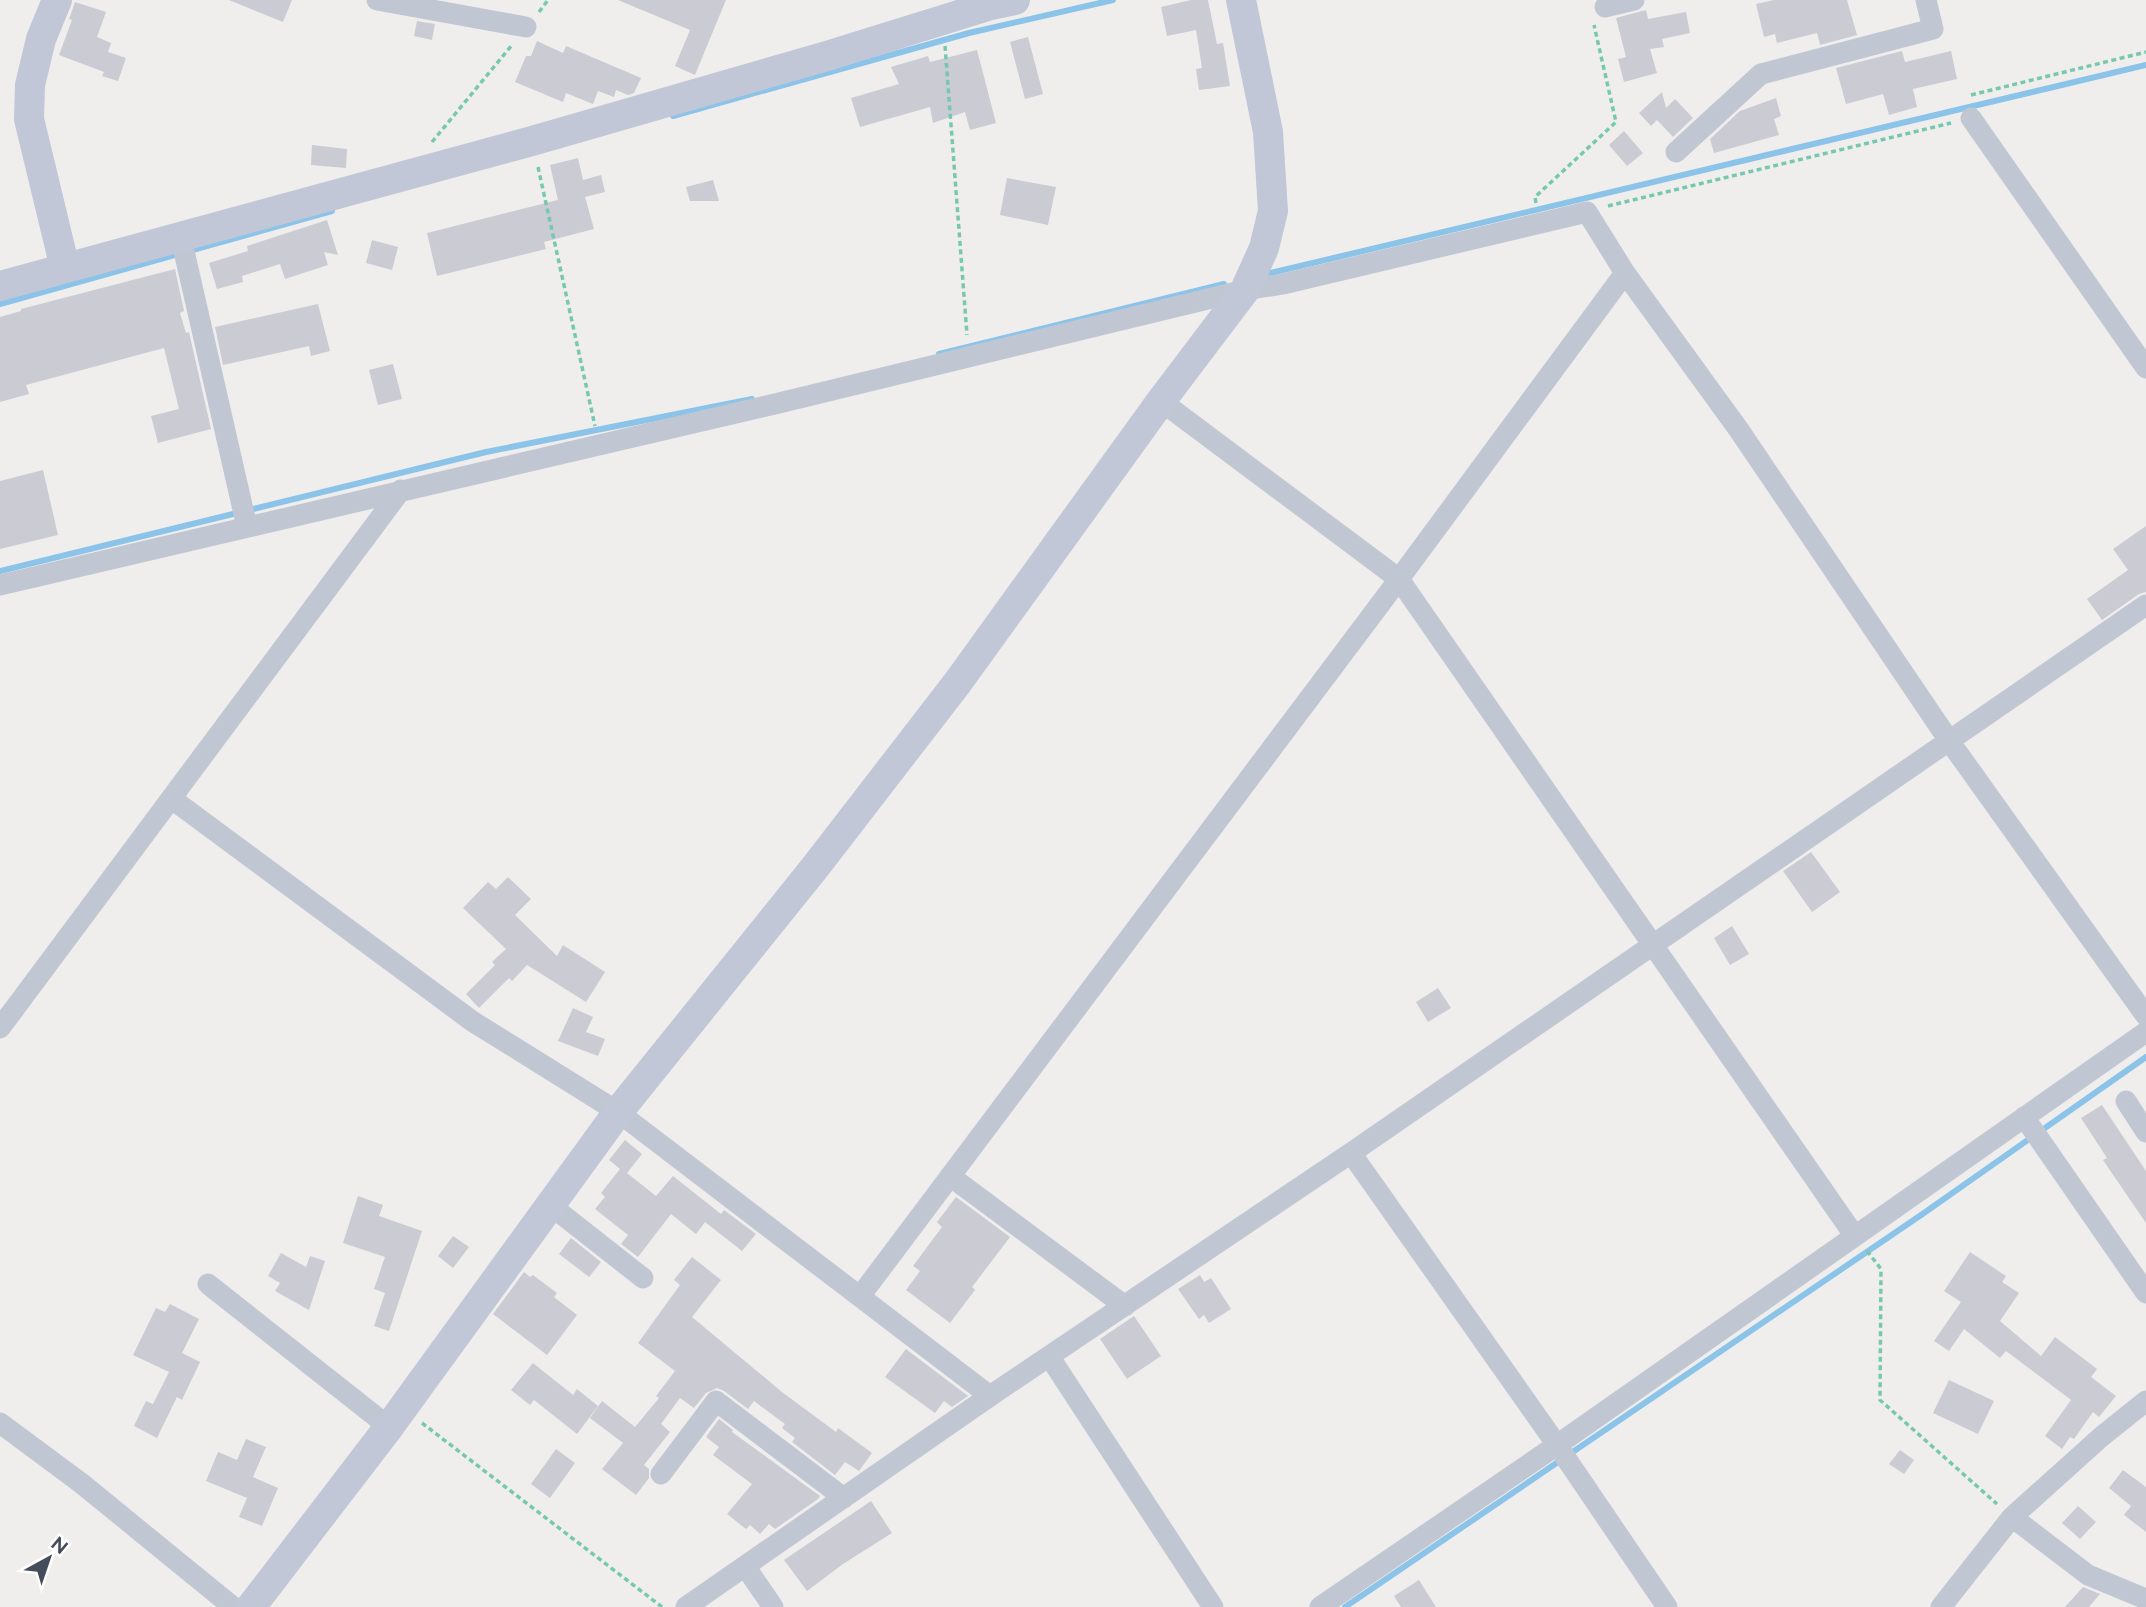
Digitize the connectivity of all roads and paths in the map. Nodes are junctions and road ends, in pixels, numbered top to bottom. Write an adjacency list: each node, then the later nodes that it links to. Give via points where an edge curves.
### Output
1 (57, 0): 19 (street, via 41,39 30,86 29,119)
2 (377, 0): 10 (street)
3 (548, 0): 10 (path)
4 (1015, 0): 9 (street)
5 (1241, 0): 22 (street, via 1268,132 1273,211 1264,248)
6 (1634, 0): 8 (street)
7 (1926, 0): 15 (street, via 1933,29 1761,74)
8 (1598, 11): 17 (path, via 1616,122 1535,197)
9 (943, 20): 13 (street); 23 (path)
10 (526, 27): 14 (path)
11 (2146, 52): 12 (path, via 1965,97)
12 (1971, 118): 16 (path); 24 (street)
13 (532, 141): 18 (street); 26 (path)
14 (430, 144)
15 (1676, 152)
16 (1587, 212): 17 (street); 20 (street)
17 (1541, 222): 22 (street)
18 (181, 238): 19 (street); 28 (street)
19 (65, 268): 21 (street)
20 (1625, 273): 29 (street); 32 (street, via 1739,430)
21 (0, 286)
22 (1245, 290): 23 (street); 25 (street)
23 (969, 357): 26 (street)
24 (2146, 368)
25 (1161, 401): 29 (street); 39 (street, via 950,693)
26 (599, 445): 27 (street)
27 (401, 490): 28 (street); 33 (street)
28 (247, 527): 30 (street)
29 (1399, 579): 34 (street); 43 (street)
30 (0, 585)
31 (2146, 606): 32 (street)
32 (1950, 742): 34 (street); 35 (street)
33 (172, 799): 36 (street); 39 (street, via 472,1021)
34 (1652, 946): 42 (street); 45 (street)
35 (2146, 1016)
36 (0, 1028)
37 (2146, 1032): 40 (street)
38 (2126, 1101): 41 (street)
39 (618, 1112): 44 (street); 49 (street)
40 (2024, 1117): 45 (street); 48 (street)
41 (2146, 1132)
42 (1351, 1153): 50 (street); 56 (street)
43 (950, 1176): 49 (street); 50 (street)
44 (550, 1205): 46 (street); 54 (street)
45 (1854, 1234): 56 (street); 59 (path, via 1881,1269 1880,1400)
46 (643, 1278)
47 (208, 1284): 54 (street)
48 (2146, 1293)
49 (861, 1295): 52 (street)
50 (1125, 1306): 51 (street)
51 (1049, 1356): 52 (street); 67 (street)
52 (990, 1396): 58 (street)
53 (2146, 1401): 59 (street)
54 (396, 1417): 63 (street); 64 (path)
55 (0, 1423): 62 (street)
56 (1557, 1445): 68 (street); 69 (street)
57 (661, 1474): 58 (street, via 716,1401)
58 (844, 1498): 60 (street)
59 (2012, 1517): 61 (street, via 2088,1575); 70 (street)
60 (745, 1566): 65 (street); 66 (street)
61 (2146, 1599)
62 (233, 1607)
63 (251, 1607)
64 (662, 1607)
65 (687, 1607)
66 (773, 1607)
67 (1213, 1607)
68 (1320, 1607)
69 (1667, 1607)
70 (1941, 1607)

